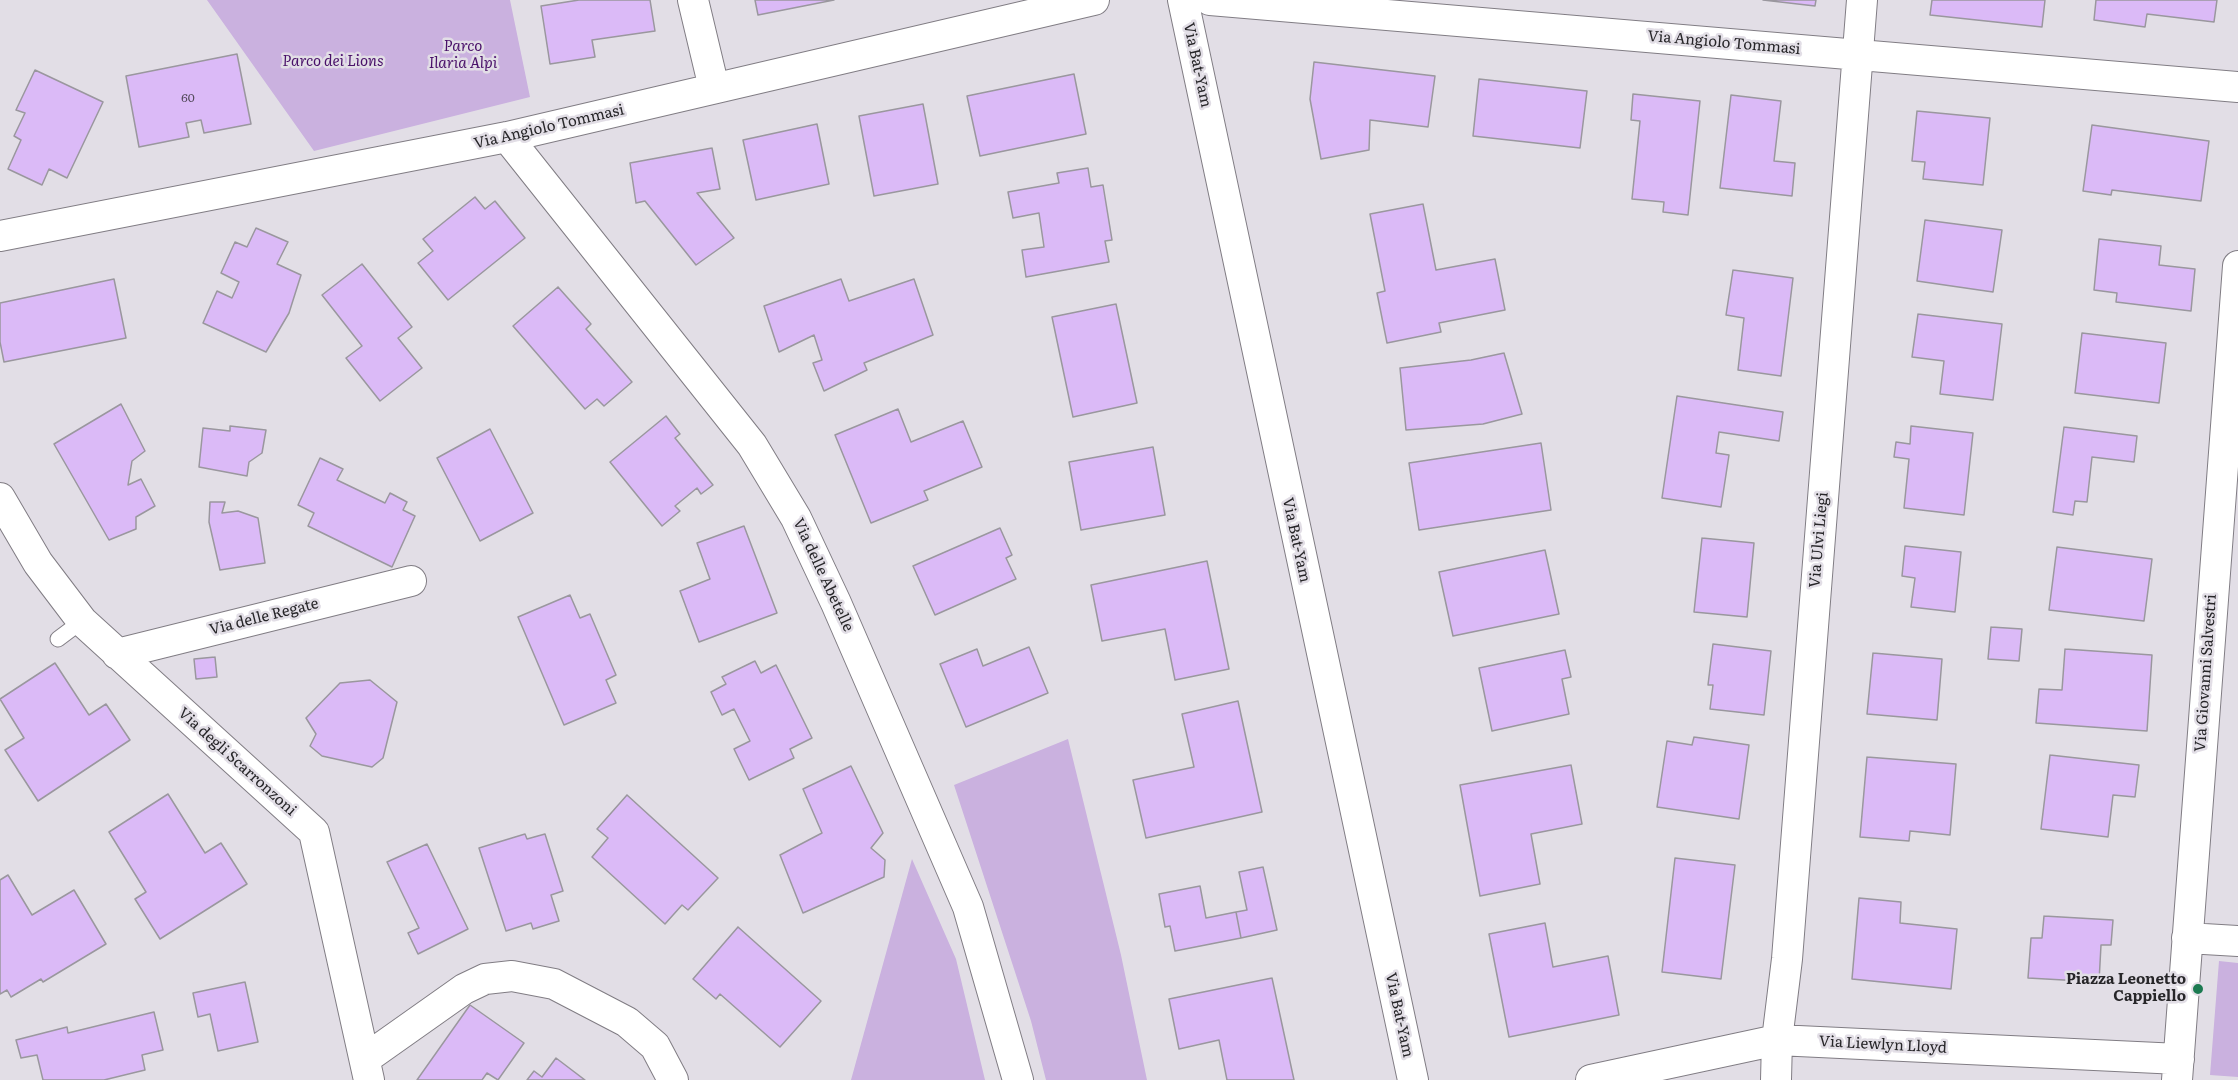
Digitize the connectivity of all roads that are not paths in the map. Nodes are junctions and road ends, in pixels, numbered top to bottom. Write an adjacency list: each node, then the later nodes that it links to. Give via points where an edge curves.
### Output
1 (693, 0): 8 (street)
2 (1094, 0): 8 (street, Via Angiolo Tommasi)
3 (1183, 0): 24 (street, Via Bat-Yam)
4 (1210, 0): 6 (street, Via Angiolo Tommasi)
5 (1862, 0): 6 (street, Via Ulvi Liegi)
6 (1858, 55): 7 (street, Via Angiolo Tommasi); 19 (street, Via Ulvi Liegi, via 1787,959)
7 (2238, 87)
8 (714, 88): 9 (street, Via Angiolo Tommasi)
9 (507, 137): 10 (street, Via Angiolo Tommasi); 23 (street, Via delle Abetelle, via 752,445 796,518 968,908)
10 (0, 236)
11 (2238, 266): 17 (street, Via Giovanni Salvestri)
12 (0, 498): 14 (street, Via degli Scarronzoni, via 38,563)
13 (411, 581): 16 (street, Via delle Regate)
14 (82, 621): 15 (lane); 16 (street, Via degli Scarronzoni)
15 (58, 639)
16 (117, 654): 20 (street, Via degli Scarronzoni, via 314,832)
17 (2187, 938): 18 (street); 21 (street, Via Giovanni Salvestri)
18 (2238, 941)
19 (1777, 1040): 21 (street, Via Liewlyn Lloyd); 25 (street, Via Liewlyn Lloyd); 26 (street, Via Ulvi Liegi)
20 (367, 1070): 22 (street, via 464,989 485,979 512,976 554,984 627,1022 655,1046)
21 (2178, 1070)
22 (673, 1080)
23 (1018, 1080)
24 (1413, 1080)
25 (1591, 1080)
26 (1776, 1080)

